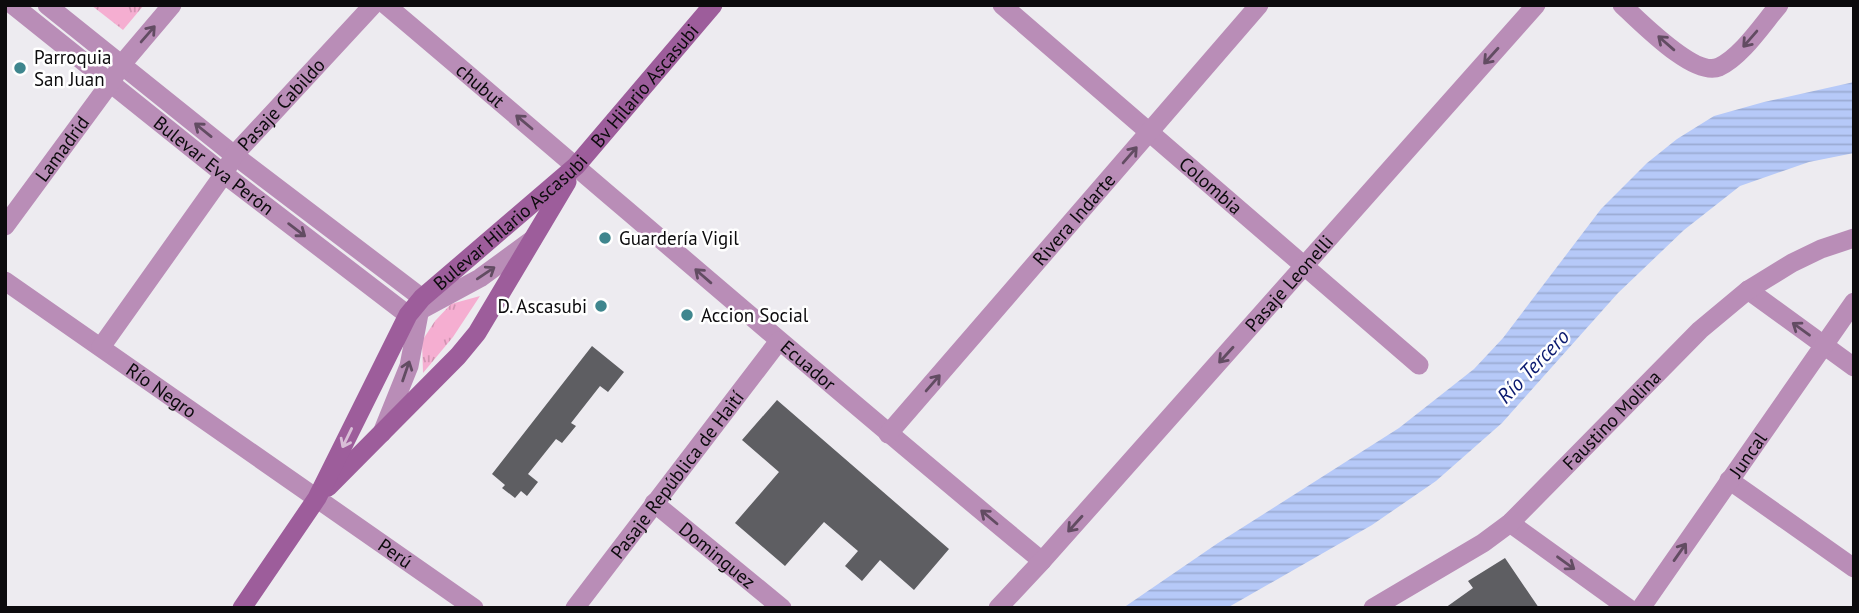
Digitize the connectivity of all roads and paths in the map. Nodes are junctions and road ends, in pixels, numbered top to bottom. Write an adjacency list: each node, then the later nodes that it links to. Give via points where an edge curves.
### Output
1 (13, 5): 13 (street, Bulevar Eva Perón)
2 (47, 5): 12 (street, Bulevar Eva Perón)
3 (172, 5): 12 (street, Lamadrid, one-way to 3)
4 (373, 5): 15 (street, Pasaje Cabildo)
5 (386, 5): 16 (street, chubut, one-way to 5)
6 (713, 5): 16 (main road, Bv Hilario Ascasubi)
7 (1002, 5): 14 (street, Colombia)
8 (1259, 5): 14 (street, Rivera Indarte)
9 (1536, 5): 21 (street, Pasaje Leonelli, one-way to 21)
10 (1622, 5): 11 (street, one-way to 10, via 1735,56 1716,68 1683,58)
11 (1779, 5)
12 (122, 64): 13 (street, Lamadrid); 15 (street, Bulevar Eva Perón, one-way to 12)
13 (111, 82): 17 (street, Bulevar Eva Perón); 18 (street, Lamadrid)
14 (1150, 132): 21 (street, Colombia); 32 (street, Rivera Indarte, one-way to 14)
15 (234, 155): 17 (street, Pasaje Cabildo); 25 (street, Bulevar Eva Perón)
16 (576, 166): 20 (main road, Bulevar Hilario Ascasubi); 25 (main road, Bulevar Hilario Ascasubi); 26 (street, Ecuador, one-way to 16)
17 (224, 174): 25 (street, Bulevar Eva Perón, one-way to 25); 28 (street, Pasaje Cabildo)
18 (5, 226)
19 (1854, 238): 23 (street, Faustino Molina, via 1792,263)
20 (532, 240): 25 (street, one-way to 20, via 480,278); 31 (main road, Bulevar Hilario Ascasubi, via 477,333)
21 (1305, 266): 29 (street, Colombia); 37 (street, Pasaje Leonelli, one-way to 37)
22 (5, 281): 28 (street, Río Negro)
23 (1748, 290): 27 (street, one-way to 23); 36 (street, Faustino Molina, via 1700,330)
24 (1854, 302): 27 (street, Juncal)
25 (416, 308): 31 (street, one-way to 25, via 409,366); 34 (main road, Bulevar Hilario Ascasubi, one-way to 34)
26 (779, 341): 32 (street, Ecuador); 35 (street, Pasaje República de Haití)
27 (1824, 345): 30 (street); 33 (street, Juncal)
28 (101, 347): 34 (street, Río Negro)
29 (1419, 365)
30 (1854, 367)
31 (381, 434): 34 (main road, Bulevar Hilario Ascasubi)
32 (888, 435): 37 (street, Ecuador, one-way to 32)
33 (1729, 480): 38 (street); 46 (street, Juncal, one-way to 33)
34 (317, 498): 39 (main road, Bulevar Hilario Ascasubi); 40 (street, Perú)
35 (654, 503): 41 (street, Pasaje República de Haití); 42 (street, Dominguez)
36 (1510, 523): 44 (street, Faustino Molina); 45 (street, one-way to 45)
37 (1042, 561): 43 (street, Pasaje Leonelli)
38 (1854, 568)
39 (243, 608)
40 (474, 608)
41 (575, 608)
42 (782, 608)
43 (998, 608)
44 (1373, 608)
45 (1628, 608)
46 (1641, 608)

